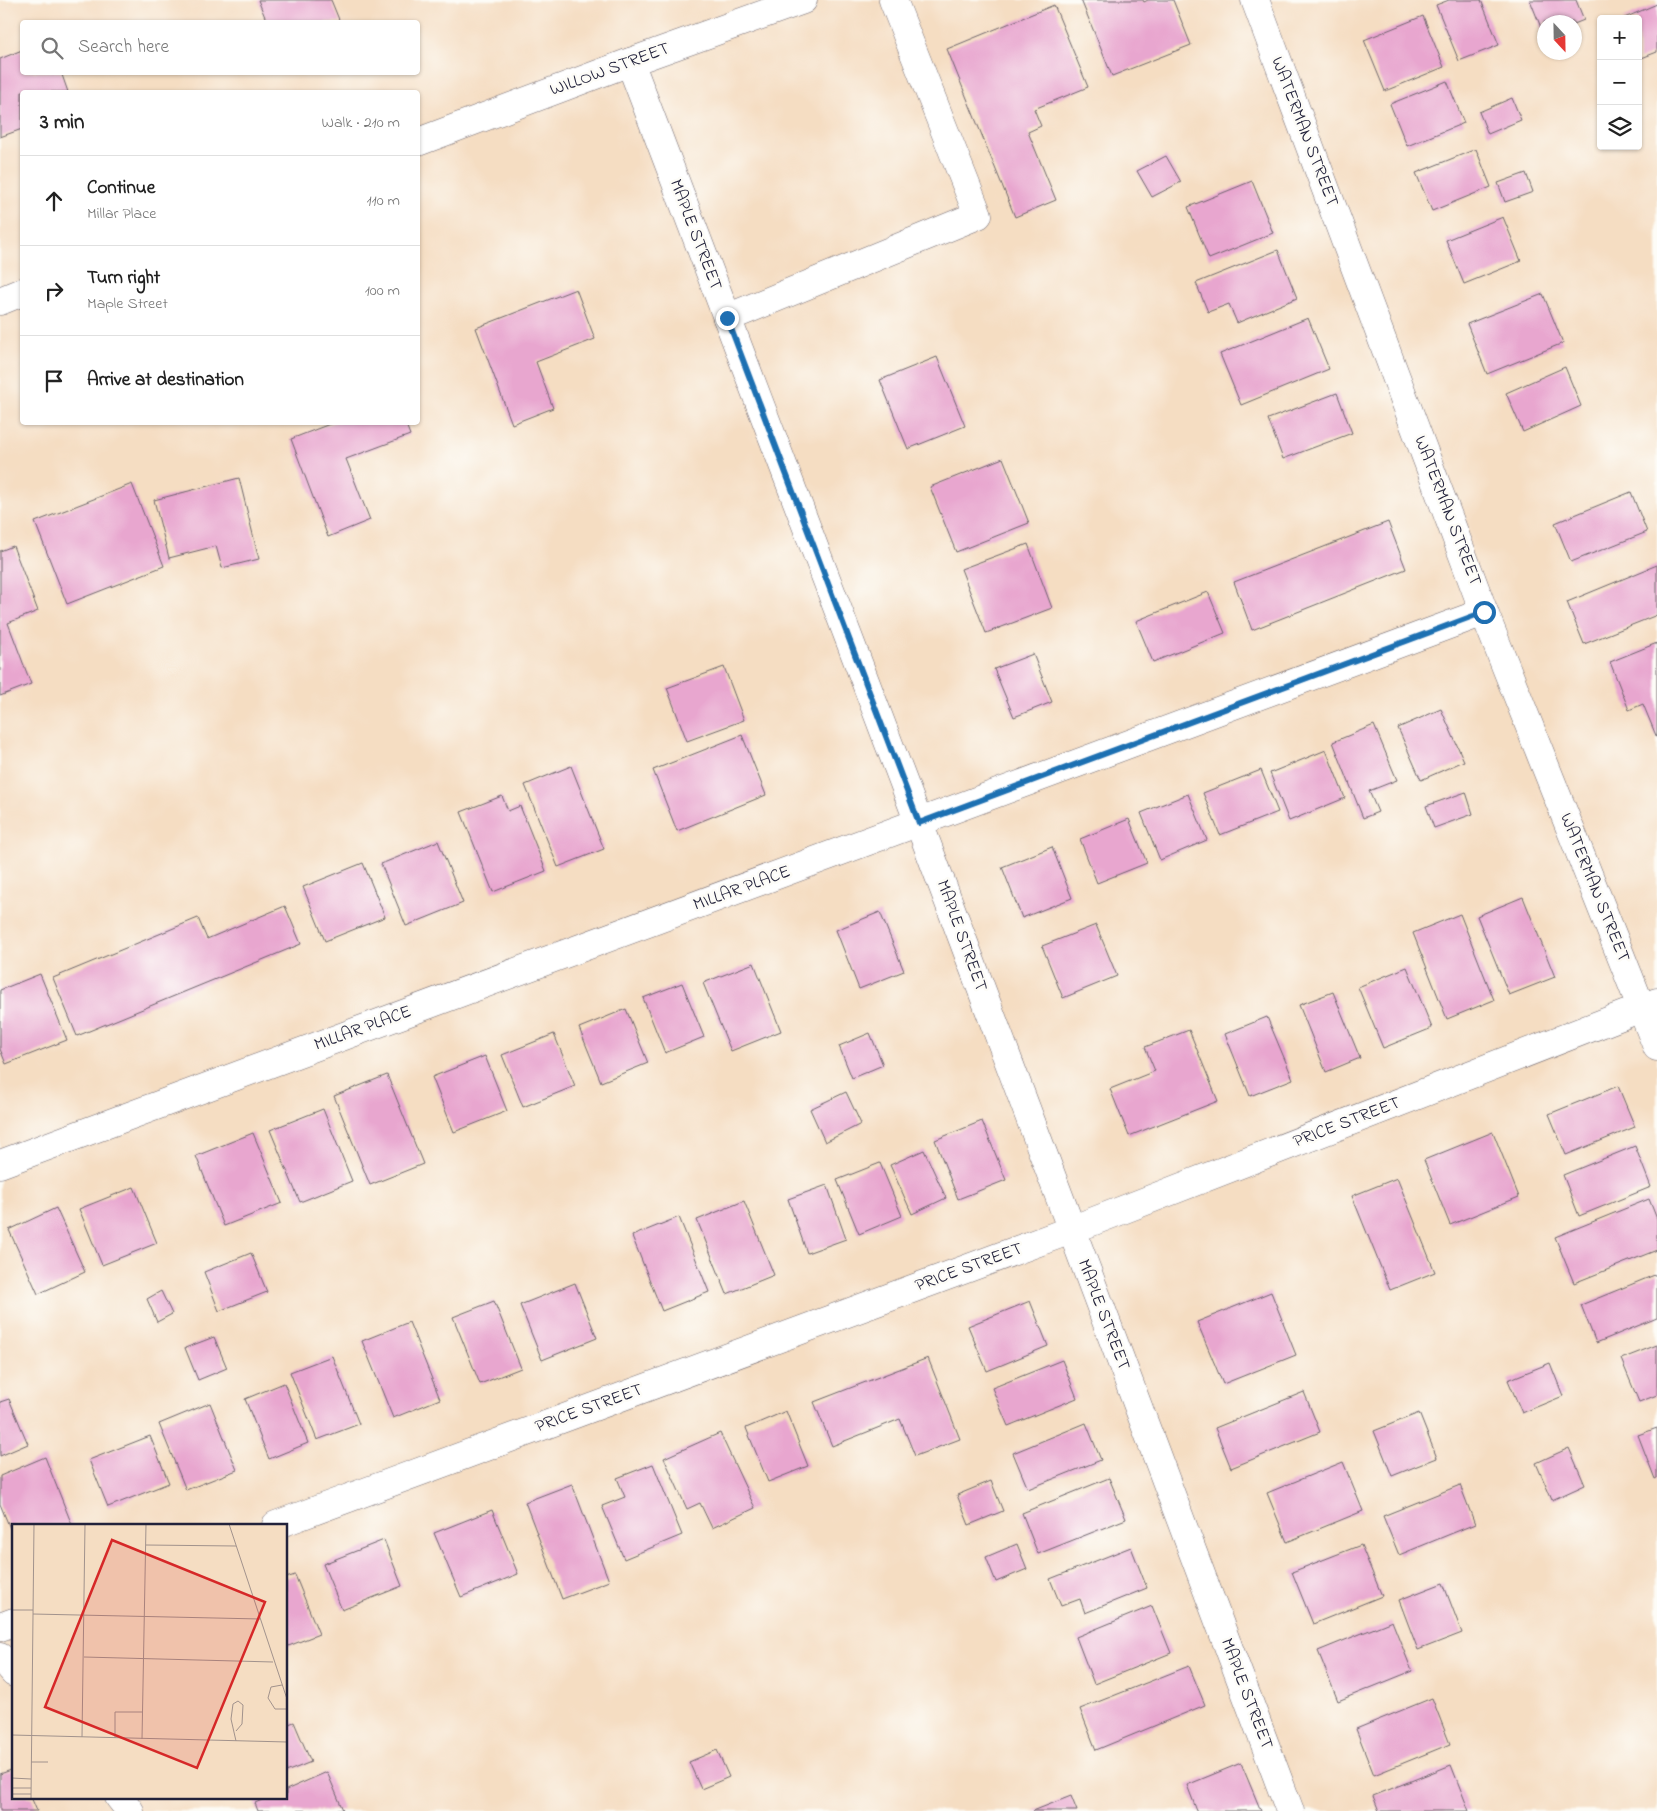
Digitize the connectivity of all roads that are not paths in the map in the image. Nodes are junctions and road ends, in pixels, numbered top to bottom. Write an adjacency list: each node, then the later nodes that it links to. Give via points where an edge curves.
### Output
1 (803, 0): 4 (street, WILLOW STREET)
2 (894, 0): 8 (street, via 978,216)
3 (1255, 0): 9 (street, WATERMAN STREET)
4 (630, 62): 5 (street, WILLOW STREET); 8 (street, MAPLE STREET)
5 (420, 141)
6 (20, 293): 7 (street)
7 (0, 301)
8 (727, 318): 10 (street, MAPLE STREET)
9 (1484, 612): 10 (street, MILLAR PLACE); 11 (street, WATERMAN STREET)
10 (919, 823): 13 (street, MILLAR PLACE); 14 (street, MAPLE STREET)
11 (1649, 1005): 12 (street, WATERMAN STREET); 14 (street, PRICE STREET)
12 (1657, 1047)
13 (0, 1164)
14 (1071, 1230): 15 (street, PRICE STREET); 22 (street, MAPLE STREET)
15 (279, 1524)
16 (12, 1623): 17 (street)
17 (0, 1627)
18 (0, 1657): 19 (street)
19 (12, 1671)
20 (120, 1798): 21 (street)
21 (130, 1811)
22 (1290, 1811)

